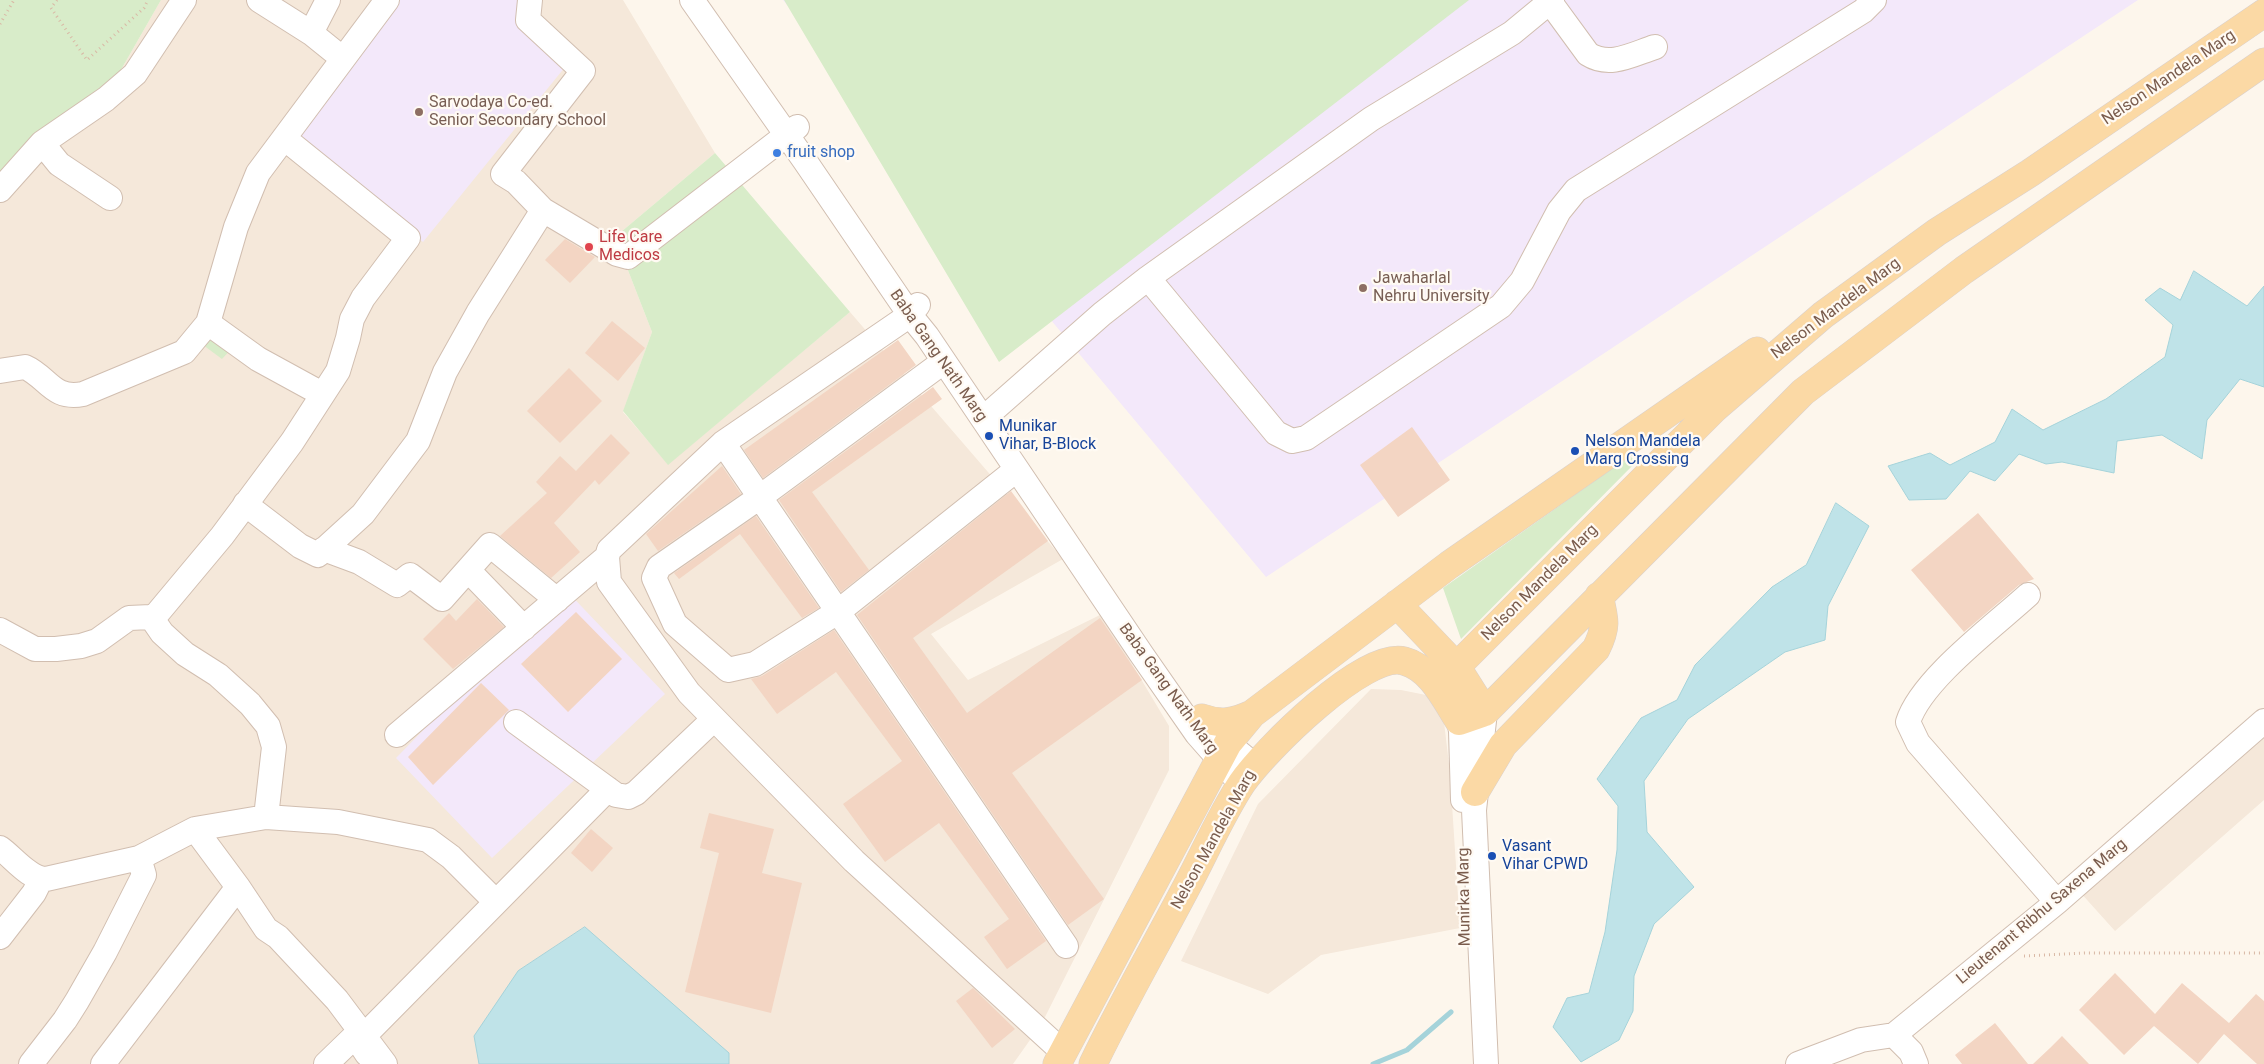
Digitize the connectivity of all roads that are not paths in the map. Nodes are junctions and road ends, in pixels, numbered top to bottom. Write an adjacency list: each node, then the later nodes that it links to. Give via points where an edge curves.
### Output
1 (184, 0): 17 (street, via 135,74 106,99)
2 (259, 0): 11 (street)
3 (328, 0): 11 (street)
4 (386, 0): 13 (street)
5 (530, 0): 20 (street, via 528,20 583,71 504,174)
6 (692, 0): 15 (street, Baba Gang Nath Marg)
7 (710, 0): 15 (street, Baba Gang Nath Marg)
8 (1551, 1): 12 (street, via 1588,54 1595,59 1611,61); 22 (street, via 1512,33 1371,119)
9 (1864, 4): 22 (street, via 1576,190 1558,211 1522,281 1501,306 1306,438 1292,441 1276,433)
10 (2264, 13): 21 (main road, Nelson Mandela Marg, via 2038,168)
11 (312, 33): 13 (street)
12 (1655, 47)
13 (342, 58): 16 (street)
14 (2264, 62): 37 (main road, via 1964,270 1803,392)
15 (792, 131): 20 (street, via 625,258); 23 (street, Baba Gang Nath Marg)
16 (284, 138): 24 (street, via 258,173 241,214); 27 (street, via 408,238 363,298 352,319 338,372)
17 (42, 143): 18 (street); 19 (street, via 59,164)
18 (0, 190)
19 (110, 198)
20 (543, 210): 33 (street, via 445,372 418,441 363,514)
21 (1937, 232): 39 (main road, via 1850,287 1665,414); 44 (main road, Nelson Mandela Marg, via 1823,315 1714,409)
22 (1148, 278): 28 (street)
23 (914, 310): 28 (street, Baba Gang Nath Marg, via 937,329); 29 (street); 30 (street, Baba Gang Nath Marg, via 927,336)
24 (208, 323): 26 (street, via 184,352 83,394 60,394 25,367); 27 (street, via 258,359)
25 (935, 368): 31 (street)
26 (0, 370)
27 (322, 394): 32 (street, via 292,442)
28 (992, 411): 48 (street, Baba Gang Nath Marg)
29 (723, 443): 31 (street); 34 (street, via 609,550)
30 (1016, 470): 40 (street); 54 (street, Baba Gang Nath Marg, via 1197,734)
31 (760, 497): 40 (street); 40 (street, via 659,567 654,578 675,624 728,670 755,664)
32 (245, 504): 33 (street, via 300,546 318,555); 41 (street, via 160,612)
33 (324, 549): 35 (street, via 359,562 397,585 410,575 442,599)
34 (608, 557): 38 (street); 49 (street, via 610,582 689,693)
35 (468, 570): 38 (street, via 490,545); 42 (street)
36 (2028, 595): 65 (street, via 1929,685 1911,711 1908,722 1918,743)
37 (1599, 596): 46 (main road); 56 (main road, via 1605,631 1596,649 1502,745)
38 (557, 600): 42 (street)
39 (1397, 604): 44 (main road); 47 (main road)
40 (839, 611): 67 (street)
41 (151, 617): 43 (street, via 129,618 97,641 56,650 35,649); 58 (street, via 162,633 185,654 218,675 250,704 268,726 274,747)
42 (524, 628): 53 (street)
43 (0, 630)
44 (1456, 666): 45 (main road, Nelson Mandela Marg); 46 (main road)
45 (1437, 686): 52 (main road, Nelson Mandela Marg); 55 (main road, Nelson Mandela Marg, via 1414,665 1403,660 1372,666 1277,742)
46 (1485, 712): 52 (main road); 56 (street, Munirka Marg)
47 (1252, 714): 48 (main road, via 1224,723); 54 (main road, Nelson Mandela Marg)
48 (1202, 718): 54 (street, Baba Gang Nath Marg)
49 (714, 719): 57 (street, via 636,793 622,797); 70 (street, via 854,860)
50 (2264, 721): 65 (street, Lieutenant Ribhu Saxena Marg)
51 (516, 722): 57 (street)
52 (1460, 726): 77 (street, Munirka Marg)
53 (397, 735)
54 (1224, 752): 55 (street); 70 (main road, Nelson Mandela Marg)
55 (1248, 775): 76 (main road, Nelson Mandela Marg)
56 (1476, 785): 78 (street, Munirka Marg)
57 (608, 789): 64 (street)
58 (266, 818): 59 (street); 64 (street, via 338,822 428,840 452,857)
59 (195, 829): 61 (street); 63 (street)
60 (0, 848): 62 (street)
61 (139, 858): 62 (street); 71 (street, via 144,875 134,899 65,1020)
62 (41, 879): 66 (street)
63 (238, 887): 69 (street, via 266,929 278,937 337,1000); 72 (street)
64 (496, 902): 69 (street)
65 (2057, 902): 68 (street, Lieutenant Ribhu Saxena Marg)
66 (0, 937)
67 (1066, 946)
68 (1894, 1035): 79 (street, via 1861,1040); 80 (street, via 1911,1052)
69 (364, 1036): 75 (street)
70 (1060, 1058)
71 (31, 1064)
72 (103, 1064)
73 (326, 1064): 74 (street, via 355,1036)
74 (374, 1064)
75 (385, 1064)
76 (1094, 1064)
77 (1472, 1064)
78 (1486, 1064)
79 (1798, 1064)
80 (1916, 1064)

